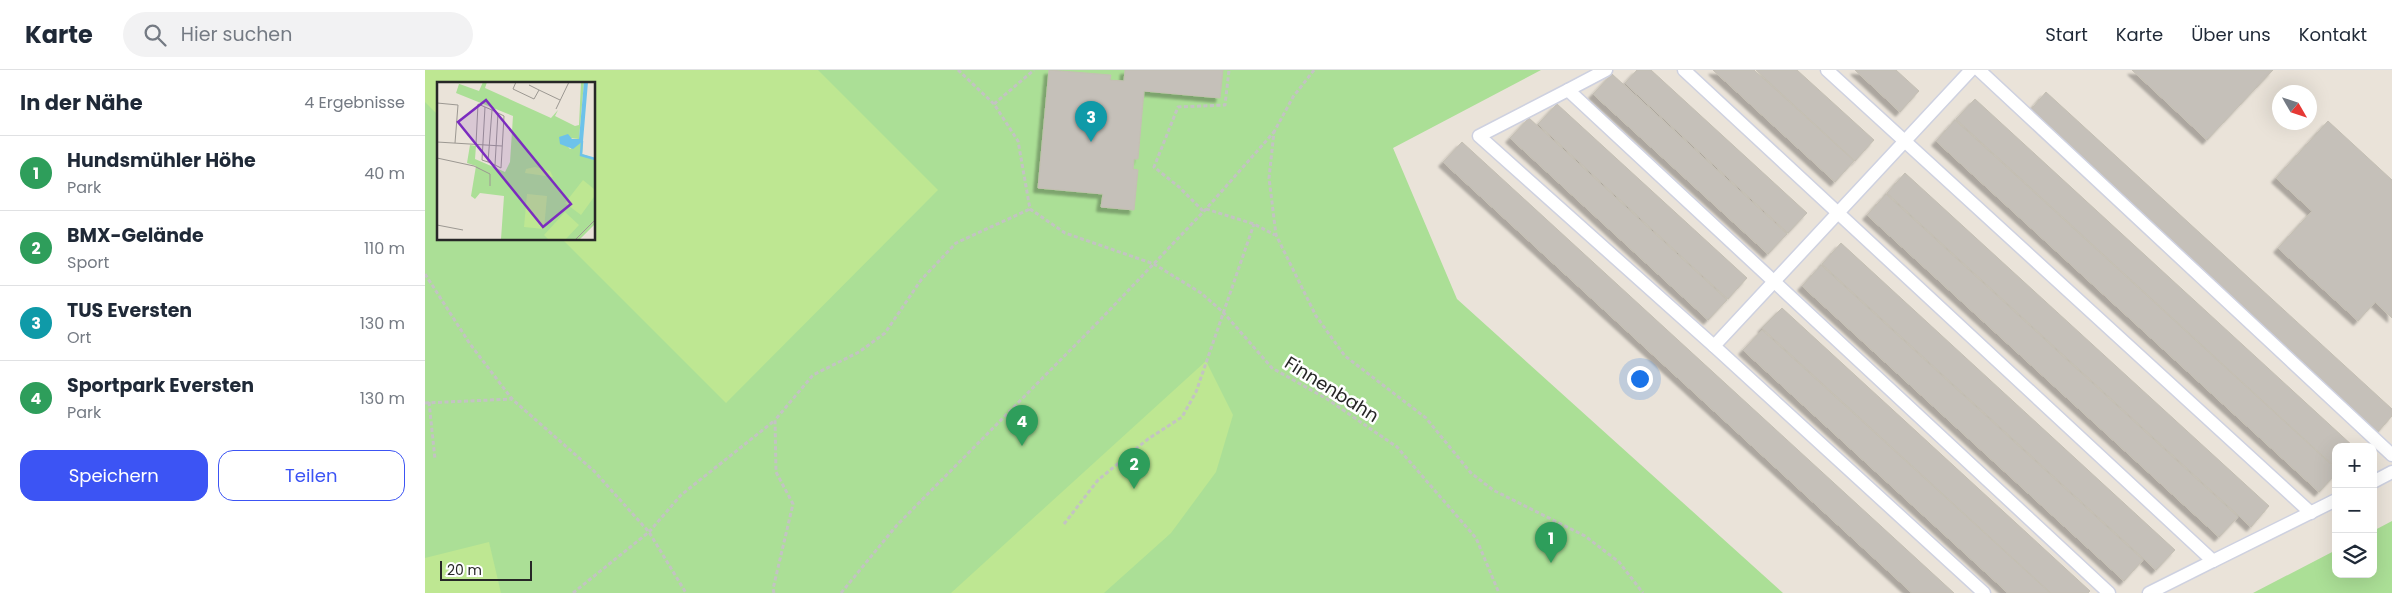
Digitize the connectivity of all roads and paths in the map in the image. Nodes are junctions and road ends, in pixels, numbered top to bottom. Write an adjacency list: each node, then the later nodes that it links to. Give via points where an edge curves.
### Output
1 (959, 70): 11 (path)
2 (1034, 70): 11 (path)
3 (1229, 70): 15 (path, via 1225,105 1178,107 1154,167)
4 (1314, 70): 12 (path, via 1293,97)
5 (1606, 70): 10 (lane)
6 (1684, 70): 16 (lane)
7 (1827, 70): 13 (lane)
8 (1971, 70): 13 (lane)
9 (1979, 70): 27 (lane)
10 (1568, 90): 21 (lane); 23 (lane, via 1479,136)
11 (994, 104): 14 (path, via 1018,142)
12 (1274, 132): 15 (path); 18 (path, via 1269,178)
13 (1905, 142): 16 (lane); 32 (lane)
14 (1030, 209): 19 (path, Finnenbahn, via 1065,233); 26 (path, via 956,243 921,280 885,333 859,352 813,375)
15 (1205, 210): 17 (path); 19 (path)
16 (1838, 214): 21 (lane); 35 (lane)
17 (1254, 224): 18 (path); 22 (path)
18 (1275, 235): 41 (path, via 1316,316 1345,356 1427,418 1471,473 1493,490 1585,536 1619,562)
19 (1154, 264): 22 (path, Finnenbahn, via 1201,293); 39 (path, via 897,525)
20 (425, 274): 24 (path, via 470,344)
21 (1774, 282): 23 (lane); 43 (lane)
22 (1223, 312): 33 (path, via 1196,392 1182,417 1148,439 1098,480); 40 (path, Finnenbahn, via 1272,368 1327,399 1397,447 1476,538)
23 (1714, 346): 42 (lane)
24 (512, 399): 25 (path); 34 (path, via 594,471)
25 (427, 402): 28 (path)
26 (775, 420): 34 (path, via 681,495); 38 (path, via 777,472 793,504)
27 (2392, 454)
28 (435, 459)
29 (2392, 472): 30 (lane)
30 (2377, 480)
31 (2332, 502): 32 (lane)
32 (2311, 513): 35 (lane)
33 (1064, 524)
34 (649, 532): 36 (path); 37 (path)
35 (2213, 561): 44 (lane)
36 (573, 593)
37 (687, 593)
38 (774, 593)
39 (841, 593)
40 (1499, 593)
41 (1643, 593)
42 (1984, 593)
43 (2109, 593)
44 (2149, 593)

